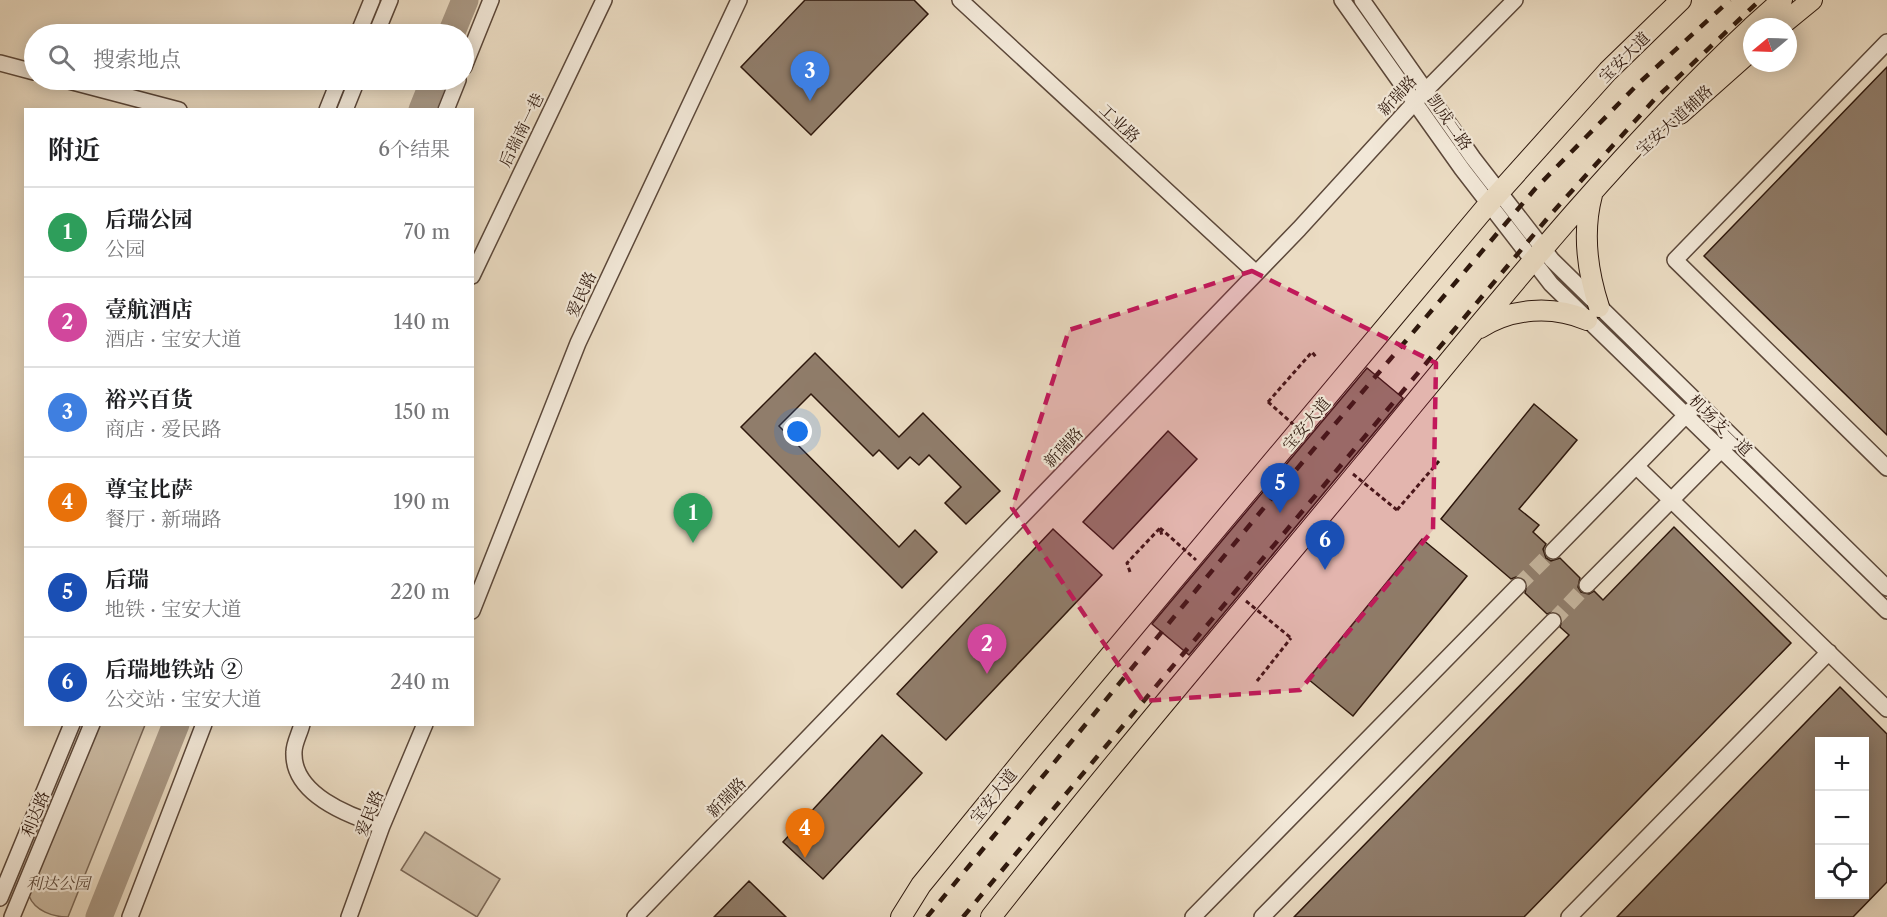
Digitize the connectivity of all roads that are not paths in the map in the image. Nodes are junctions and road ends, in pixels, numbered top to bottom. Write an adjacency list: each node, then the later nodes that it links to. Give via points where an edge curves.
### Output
1 (372, 0): 16 (street)
2 (390, 0): 17 (street)
3 (491, 0): 19 (street)
4 (604, 0): 38 (street, 后瑞南一巷)
5 (739, 0): 53 (street, 爱民路, via 578,343)
6 (960, 0): 39 (street, 工业路)
7 (1342, 0): 30 (street, 凯成二路)
8 (1362, 0): 29 (street, 凯成二路)
9 (1515, 0): 29 (street, 新瑞路)
10 (1662, 0): 24 (main road)
11 (1682, 0): 24 (main road, 宝安大道)
12 (1782, 0): 14 (main road)
13 (1812, 0): 15 (main road)
14 (1762, 18)
15 (1790, 18)
16 (362, 24)
17 (380, 24)
18 (1743, 36): 35 (main road, via 1677,100)
19 (474, 42)
20 (1887, 42): 47 (street, via 1675,260)
21 (1743, 58): 35 (main road, 宝安大道辅路)
22 (0, 63): 23 (street)
23 (24, 69)
24 (1608, 71): 36 (main road, 宝安大道)
25 (103, 90): 31 (street)
26 (335, 90): 32 (street)
27 (353, 90): 33 (street)
28 (454, 90): 34 (street)
29 (1426, 90): 30 (street, 新瑞路); 36 (street, 凯成二路)
30 (1414, 102): 36 (street, 凯成二路); 39 (street, 新瑞路)
31 (171, 108)
32 (328, 108)
33 (346, 108)
34 (447, 108)
35 (1594, 192): 37 (main road); 40 (main road, via 1586,245)
36 (1494, 199): 37 (street, 凯成二路); 64 (main road, 宝安大道)
37 (1537, 255): 40 (street, 机场支一道); 41 (main road)
38 (474, 272)
39 (1256, 273): 69 (street, 新瑞路)
40 (1593, 314): 41 (main road, via 1533,310 1496,320); 42 (street, 机场支一道); 43 (street, 机场支一道)
41 (1471, 335): 72 (main road, via 1076,809)
42 (1697, 403): 43 (street); 44 (street, 机场支一道)
43 (1685, 415): 45 (street, 机场支一道); 46 (street)
44 (1733, 438): 45 (street); 52 (street, 机场支一道)
45 (1721, 450): 48 (street); 54 (street, 机场支一道)
46 (1636, 466): 48 (street); 49 (street)
47 (1887, 468)
48 (1671, 501): 50 (street); 56 (street)
49 (1553, 551)
50 (1587, 585)
51 (1518, 586): 73 (street)
52 (1887, 588)
53 (474, 606)
54 (1887, 611)
55 (1554, 621): 74 (street)
56 (1829, 652): 57 (street); 75 (street)
57 (1887, 709)
58 (71, 726): 65 (street, 利达路)
59 (91, 726): 66 (street, 利达路)
60 (203, 726): 67 (street)
61 (301, 726): 63 (street, via 294,751 297,772 314,793 355,818)
62 (424, 726): 63 (street, 爱民路)
63 (382, 826): 68 (street, 爱民路)
64 (921, 885): 70 (main road); 71 (main road, 宝安大道)
65 (0, 898)
66 (12, 913)
67 (130, 917)
68 (349, 917)
69 (635, 917)
70 (892, 917)
71 (901, 917)
72 (991, 917)
73 (1193, 917)
74 (1262, 917)
75 (1569, 917)

